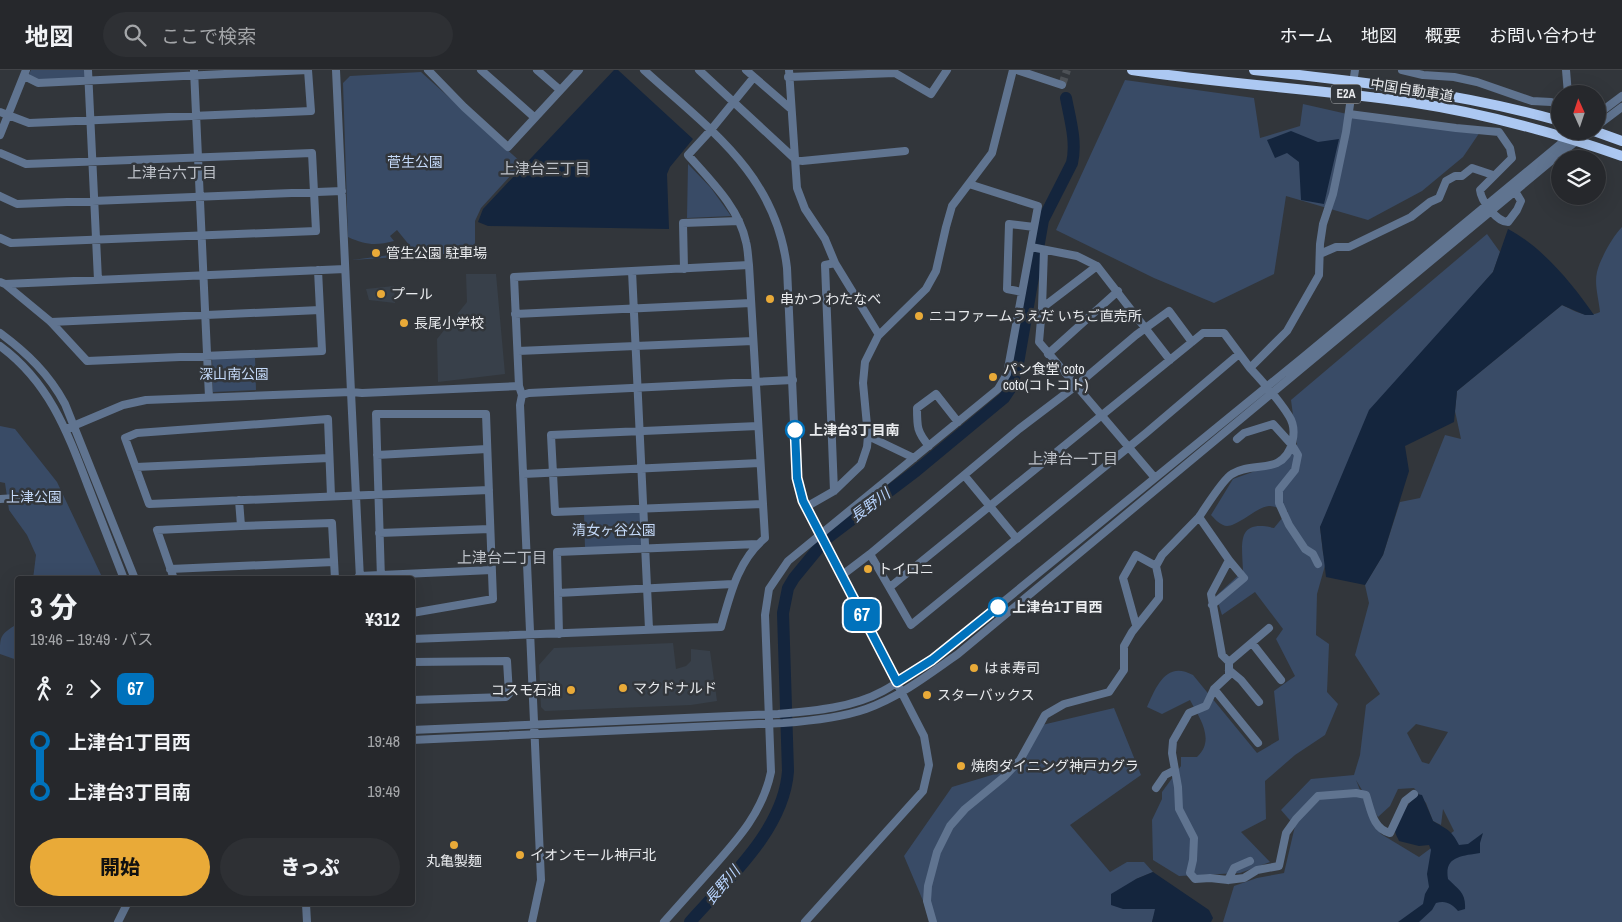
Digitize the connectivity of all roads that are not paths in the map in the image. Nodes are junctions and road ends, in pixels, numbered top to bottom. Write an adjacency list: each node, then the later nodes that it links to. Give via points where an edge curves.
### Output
1 (88, 70): 24 (street)
2 (308, 70): 22 (street); 37 (street, via 311,111)
3 (336, 70): 4 (street); 56 (street)
4 (345, 70)
5 (428, 70): 38 (street, via 508,147)
6 (481, 70): 38 (street)
7 (537, 70): 27 (street)
8 (579, 70): 27 (street)
9 (644, 70): 42 (street)
10 (699, 70): 29 (street)
11 (746, 70): 23 (street)
12 (947, 70): 20 (street, via 931,94 895,73)
13 (1013, 70): 55 (street, via 992,153)
14 (1017, 70): 25 (street)
15 (1132, 70): 50 (highway, 中国自動車道 / E2A, via 1411,103 1501,120)
16 (1254, 70): 39 (highway, 中国自動車道 / E2A, via 1412,89 1504,106)
17 (1355, 70): 34 (street)
18 (1402, 70): 30 (street, via 1454,77 1532,101)
19 (1566, 70): 26 (street)
20 (789, 72): 33 (street)
21 (25, 73): 24 (street, via 38,83); 36 (street)
22 (194, 73): 24 (street); 37 (street)
23 (754, 77): 29 (street); 33 (street)
24 (89, 81): 40 (street)
25 (1062, 85)
26 (1567, 85)
27 (560, 90): 38 (street)
28 (1622, 96): 32 (street)
29 (734, 102): 42 (street); 52 (street)
30 (1551, 102)
31 (1622, 107): 41 (street)
32 (1606, 108)
33 (791, 109): 52 (street)
34 (1349, 111): 54 (street, via 1499,132 1510,148 1512,158); 69 (street)
35 (0, 112): 36 (street)
36 (8, 115): 40 (street, via 29,123); 44 (street)
37 (196, 116): 40 (street); 51 (street)
38 (534, 117)
39 (1551, 119)
40 (91, 120): 53 (street)
41 (1606, 122)
42 (710, 131): 62 (street, via 688,155); 102 (street, via 734,153 756,181 781,234 787,268)
43 (1606, 134): 47 (highway)
44 (0, 135)
45 (1565, 140): 131 (street)
46 (1578, 140): 57 (street)
47 (1622, 141)
48 (905, 151): 52 (street, via 802,161)
49 (0, 153): 53 (street, via 26,164)
50 (1622, 156)
51 (198, 157): 53 (street); 58 (street, via 312,153); 60 (street)
52 (795, 159): 70 (street, via 798,188 805,209)
53 (92, 161): 61 (street)
54 (1493, 175): 57 (street, via 1480,190 1480,196 1503,222 1508,222 1521,201); 69 (street, via 1472,168 1462,176 1446,181 1439,198 1412,217 1349,247 1336,247)
55 (969, 184): 63 (street, via 1038,206); 91 (street, via 952,206 936,271 926,289)
56 (342, 190): 58 (street); 74 (street)
57 (1515, 191): 183 (street, via 958,654)
58 (314, 192): 60 (street); 64 (street, via 316,231)
59 (0, 196): 61 (street, via 17,204)
60 (200, 196): 61 (street); 64 (street)
61 (94, 201): 66 (street)
62 (739, 221): 71 (street); 73 (street, via 683,223)
63 (1034, 227): 67 (street); 81 (street, via 1009,224 1007,289)
64 (202, 236): 66 (street); 77 (street)
65 (0, 238): 66 (street, via 11,243)
66 (96, 240): 78 (street)
67 (1031, 247): 68 (street); 81 (street)
68 (1044, 250): 72 (street, via 1077,256); 83 (street)
69 (1320, 254): 101 (street, via 1319,275 1287,331)
70 (836, 263): 91 (street); 133 (street, via 824,265)
71 (749, 265): 73 (street); 82 (street)
72 (1097, 266): 80 (street); 83 (street)
73 (684, 268): 76 (street)
74 (345, 269): 75 (street); 107 (street)
75 (318, 270): 77 (street); 85 (street)
76 (632, 271): 84 (street); 86 (street, via 514,277)
77 (204, 275): 78 (street); 87 (street)
78 (98, 280): 79 (street)
79 (3, 283): 88 (street)
80 (1118, 291): 89 (street); 97 (street)
81 (1022, 292): 111 (street, via 1007,374 998,389)
82 (751, 303): 84 (street); 92 (street)
83 (1042, 308): 97 (street, via 1040,342)
84 (634, 309): 86 (street); 95 (street)
85 (320, 310): 87 (street); 99 (street, via 322,351)
86 (516, 314): 96 (street)
87 (206, 315): 88 (street); 99 (street)
88 (51, 322): 99 (street, via 87,361)
89 (1146, 328): 93 (street, via 1169,312); 100 (street); 104 (street)
90 (0, 333): 112 (street, via 41,368 57,389)
91 (879, 335): 116 (street, via 865,362 863,383)
92 (753, 341): 95 (street); 103 (street)
93 (1192, 342): 98 (street, via 1203,333 1224,333); 100 (street)
94 (0, 346): 114 (street, via 34,377)
95 (636, 346): 96 (street); 106 (street)
96 (518, 351): 105 (street)
97 (1048, 354): 104 (street)
98 (1239, 354): 101 (street); 120 (street)
99 (208, 356): 109 (street)
100 (1170, 360): 110 (street)
101 (1251, 369): 118 (street, via 1291,417)
102 (792, 380): 103 (street); 143 (street, via 797,478)
103 (756, 382): 106 (street); 113 (street)
104 (1076, 385): 110 (street); 130 (street)
105 (519, 386): 107 (street); 108 (street)
106 (638, 388): 108 (street); 115 (street)
107 (351, 392): 109 (street); 136 (street)
108 (522, 395): 129 (street)
109 (210, 397): 112 (street, via 133,402)
110 (1102, 416): 120 (street); 141 (street)
111 (958, 422): 119 (street); 119 (street, via 936,394 917,408 919,435)
112 (75, 425): 114 (street); 159 (street)
113 (758, 426): 115 (street); 125 (street)
114 (66, 429): 158 (street)
115 (640, 431): 127 (street); 128 (street, via 551,435)
116 (868, 436): 124 (street); 133 (street, via 861,465)
117 (1236, 439): 118 (street, via 1244,433 1273,424)
118 (1292, 445): 144 (street, via 1290,452 1276,463 1230,474); 154 (street, via 1298,455 1295,470 1279,490 1280,503 1289,525)
119 (929, 446): 124 (street)
120 (1127, 446): 131 (street); 148 (street)
121 (487, 449): 122 (street); 122 (street, via 486,414 376,414); 132 (street)
122 (377, 455): 134 (street)
123 (330, 458): 126 (street); 126 (street, via 328,419 137,434 125,438); 135 (street)
124 (914, 458): 201 (street, via 788,562 769,589 764,615 771,772 767,790 744,832)
125 (760, 463): 127 (street); 140 (street)
126 (136, 466): 139 (street, via 149,504)
127 (642, 468): 128 (street); 142 (street)
128 (553, 473): 129 (street); 142 (street, via 555,512)
129 (523, 474): 174 (street)
130 (964, 475): 141 (street); 151 (street)
131 (1155, 478): 181 (street, via 932,660)
132 (489, 490): 134 (street); 146 (street)
133 (834, 491): 143 (street)
134 (378, 494): 136 (street); 147 (street)
135 (331, 496): 136 (street); 139 (street)
136 (355, 496): 162 (street)
137 (17, 498): 138 (street)
138 (0, 499)
139 (240, 500): 145 (street)
140 (763, 504): 142 (street); 149 (street, via 765,538)
141 (990, 507): 148 (street); 166 (street)
142 (643, 508): 150 (street)
143 (807, 510): 164 (street)
144 (1199, 517): 152 (street); 155 (street, via 1162,555)
145 (241, 526): 153 (street, via 332,523); 156 (street, via 157,530)
146 (490, 529): 147 (street); 157 (street)
147 (379, 533): 163 (street)
148 (1017, 538): 166 (street, via 911,625)
149 (758, 544): 150 (street); 165 (street)
150 (645, 548): 167 (street); 168 (street, via 557,552)
151 (870, 554): 164 (street); 166 (street)
152 (1229, 560): 169 (street, via 1211,594); 169 (street, via 1244,578)
153 (334, 562): 156 (street); 161 (street)
154 (1318, 564)
155 (1156, 566): 171 (street, via 1160,598); 171 (street, via 1136,555 1123,578)
156 (170, 569): 160 (street)
157 (492, 570): 163 (street); 170 (street, via 493,599)
158 (123, 576)
159 (134, 576)
160 (173, 576)
161 (335, 576)
162 (360, 576)
163 (380, 576)
164 (842, 576): 181 (street)
165 (732, 584): 167 (street); 173 (street, via 721,627)
166 (890, 587)
167 (647, 589): 168 (street); 173 (street)
168 (558, 593): 175 (street)
169 (1212, 605): 179 (street, via 1222,655)
170 (415, 612)
171 (1136, 625): 203 (street, via 1124,646 1124,670 1109,692 1064,704 1045,715 1020,760 950,826 937,852 928,886 927,901)
172 (1269, 628): 177 (street)
173 (649, 629): 175 (street)
174 (531, 634): 175 (street); 176 (street); 186 (street)
175 (560, 634)
176 (415, 639)
177 (1252, 643): 179 (street); 180 (street)
178 (415, 662): 184 (street, via 507,660 509,694 506,698)
179 (1229, 666): 182 (street, via 1229,674); 185 (street)
180 (1280, 680)
181 (897, 682): 183 (street); 186 (street, via 882,692 824,709)
182 (1214, 689): 190 (street); 191 (street, via 1206,706 1189,713 1173,741)
183 (902, 692): 188 (street, via 866,709 783,723); 202 (street, via 924,736 929,764 923,791)
184 (415, 700)
185 (1259, 702)
186 (535, 725): 187 (street); 188 (street)
187 (415, 730)
188 (535, 734): 189 (street); 200 (street, via 541,880)
189 (415, 740)
190 (1258, 743)
191 (1175, 770): 192 (street, via 1165,775); 195 (street, via 1179,809 1194,838 1190,873 1194,879)
192 (1156, 788)
193 (1414, 794): 195 (street, via 1405,801 1390,833 1380,829 1366,795 1318,796 1286,833 1279,866)
194 (1250, 861): 195 (street, via 1234,868)
195 (1228, 880)
196 (126, 906): 198 (street)
197 (306, 906): 199 (street)
198 (118, 922)
199 (306, 922)
200 (532, 922)
201 (664, 922)
202 (804, 922)
203 (933, 922)

